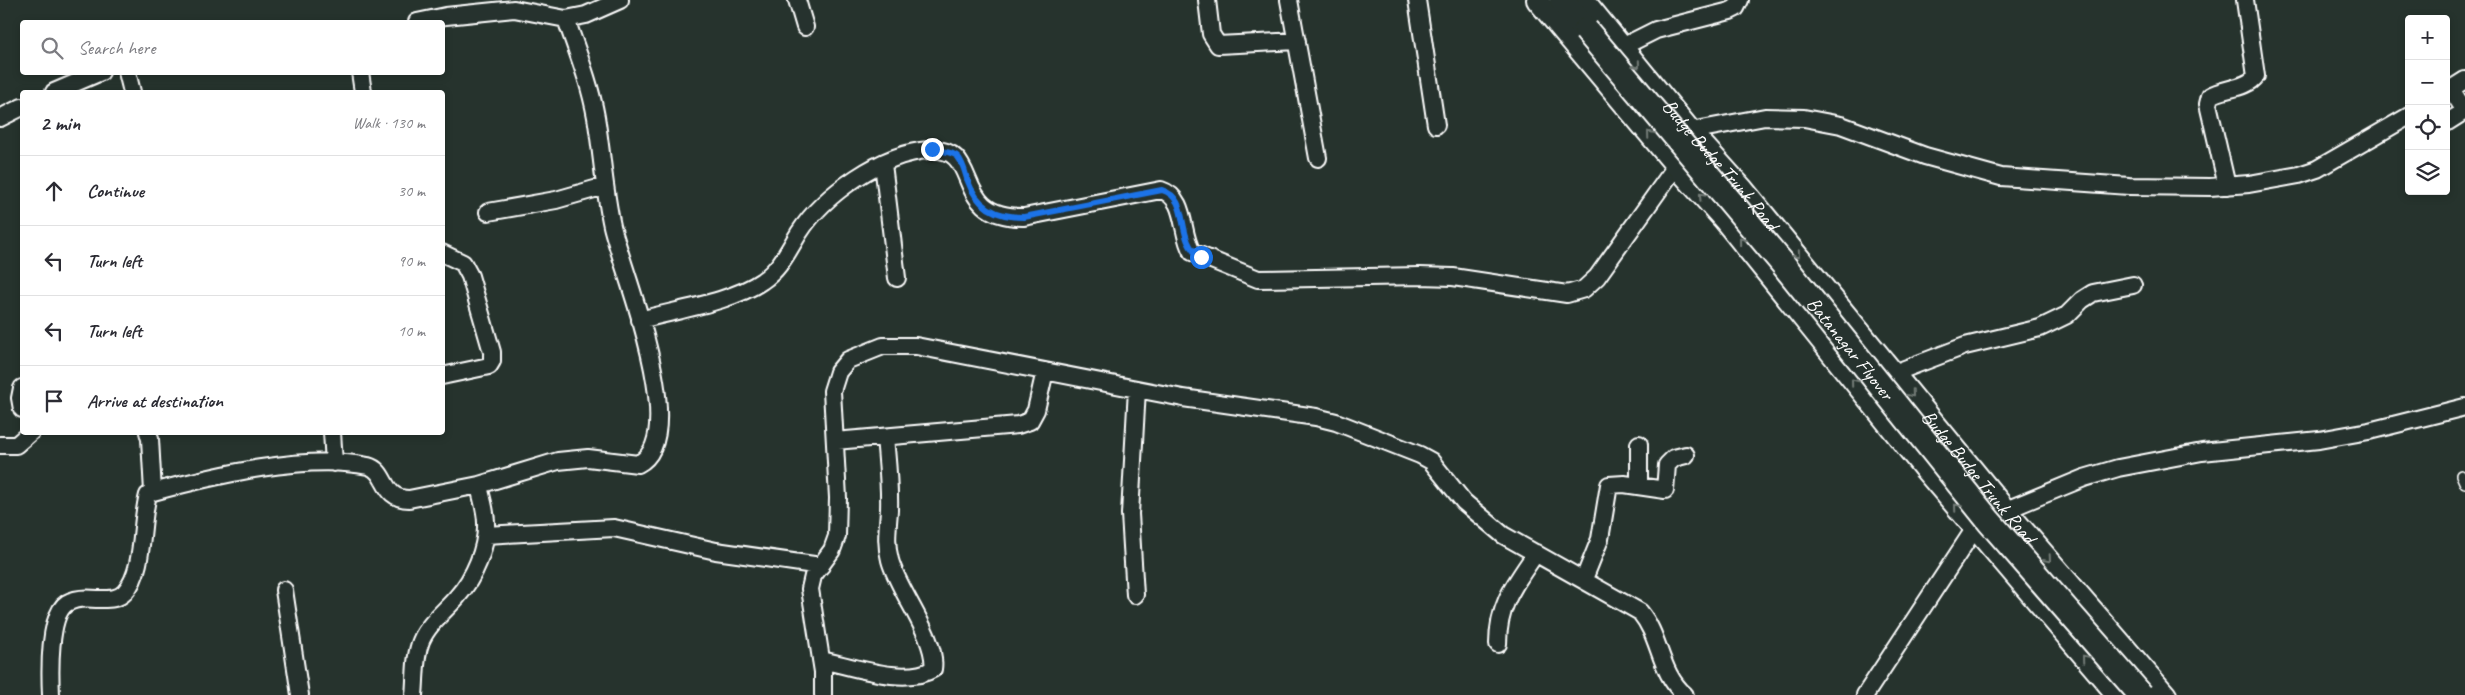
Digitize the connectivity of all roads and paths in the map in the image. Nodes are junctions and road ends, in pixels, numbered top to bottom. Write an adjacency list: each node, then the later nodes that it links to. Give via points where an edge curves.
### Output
1 (620, 0): 12 (street, via 586,15)
2 (797, 0): 14 (street)
3 (1207, 0): 15 (street, via 1211,34 1218,44)
4 (1289, 0): 15 (street)
5 (1417, 0): 31 (street)
6 (1538, 0): 35 (street, Budge Budge Trunk Road, one-way to 6)
7 (1562, 0): 79 (main road, Batanagar Flyover, bridge, via 1783,264 1989,521)
8 (1584, 0): 16 (street, Budge Budge Trunk Road)
9 (1740, 0): 16 (street, via 1730,11 1656,30)
10 (2245, 0): 37 (street, via 2256,76 2248,83 2210,96 2208,104)
11 (463, 7): 12 (street, via 514,9); 13 (street)
12 (566, 18): 36 (street, via 596,116)
13 (423, 20)
14 (805, 27)
15 (1297, 42): 33 (street)
16 (1622, 47): 32 (street, Budge Budge Trunk Road, one-way to 32)
17 (94, 75): 22 (street)
18 (128, 75): 23 (street)
19 (360, 75): 24 (street)
20 (2465, 80): 21 (street)
21 (2450, 89)
22 (59, 90)
23 (132, 90)
24 (362, 90)
25 (2450, 91): 27 (street)
26 (20, 108): 28 (street)
27 (2465, 111): 30 (street)
28 (0, 118)
29 (2405, 118): 37 (street, via 2317,169)
30 (2450, 120)
31 (1436, 125)
32 (1691, 131): 37 (street, via 1765,117 1804,118 1841,125 1925,156 2001,177 2129,186); 44 (street, Budge Budge Trunk Road, one-way to 44, via 1744,190)
33 (1318, 158)
34 (883, 164): 35 (street, via 912,152 932,149 950,152 958,157 971,190 982,206 1008,217 1024,217 1162,190 1170,192 1177,200 1192,252 1258,279 1436,277 1567,294 1584,289 1597,277); 40 (street); 42 (street, via 843,188 822,206 799,232 775,271 761,282 738,294)
35 (1678, 169): 64 (street, Budge Budge Trunk Road, one-way to 35, via 1724,220)
36 (605, 186): 38 (street, via 556,200); 42 (street, via 612,227)
37 (2227, 186)
38 (488, 212)
39 (445, 254): 45 (street, via 463,263 470,276 492,362 488,366)
40 (897, 278)
41 (2133, 285): 44 (street, via 2093,294 2067,315 2040,328 1965,346)
42 (640, 320): 61 (street, via 658,404 658,430 652,451 645,460 638,464 588,458 558,461)
43 (1045, 372): 46 (street); 51 (street, via 1036,410 1030,421 1018,425); 52 (street, via 916,346 883,346 848,360 838,372 832,391)
44 (1894, 374): 62 (street, Budge Budge Trunk Road, one-way to 62)
45 (445, 375)
46 (1137, 389): 65 (street, via 1316,417 1420,455 1431,461 1478,516 1503,535); 69 (street, via 1130,514)
47 (2465, 407): 62 (street, via 2369,432 2202,452 2118,468 2084,478)
48 (28, 435): 54 (street, via 16,445)
49 (149, 435): 60 (street)
50 (332, 435): 56 (street)
51 (885, 437): 52 (street); 71 (street, via 889,500 886,538 890,560 931,644 934,669 912,676)
52 (836, 441): 66 (street, via 837,536)
53 (1639, 444): 59 (street)
54 (0, 445)
55 (1686, 455): 59 (street, via 1674,458 1667,465 1665,490)
56 (334, 462): 60 (street, via 250,470); 61 (street, via 370,466 392,495 399,499)
57 (2461, 475): 58 (lane)
58 (2465, 484)
59 (1639, 485): 67 (street, via 1609,485 1600,539)
60 (153, 492): 72 (street, via 148,496 139,555 126,592 108,600 76,599 62,607 52,643)
61 (480, 492): 63 (street)
62 (2006, 510): 64 (street); 80 (street, Budge Budge Trunk Road, one-way to 80)
63 (486, 528): 66 (street, via 614,528 716,551); 74 (street, via 468,582 421,640)
64 (1975, 528): 77 (street); 78 (street, Budge Budge Trunk Road, one-way to 64)
65 (1536, 553): 67 (street); 70 (street, via 1491,624)
66 (821, 566): 71 (street, via 813,576 810,589)
67 (1584, 579): 76 (street, via 1640,612 1651,629 1667,673)
68 (284, 590): 73 (street)
69 (1135, 595)
70 (1498, 644)
71 (821, 660): 75 (street)
72 (51, 695)
73 (300, 695)
74 (414, 695)
75 (823, 695)
76 (1685, 695)
77 (1865, 695)
78 (2117, 695)
79 (2141, 695)
80 (2166, 695)

